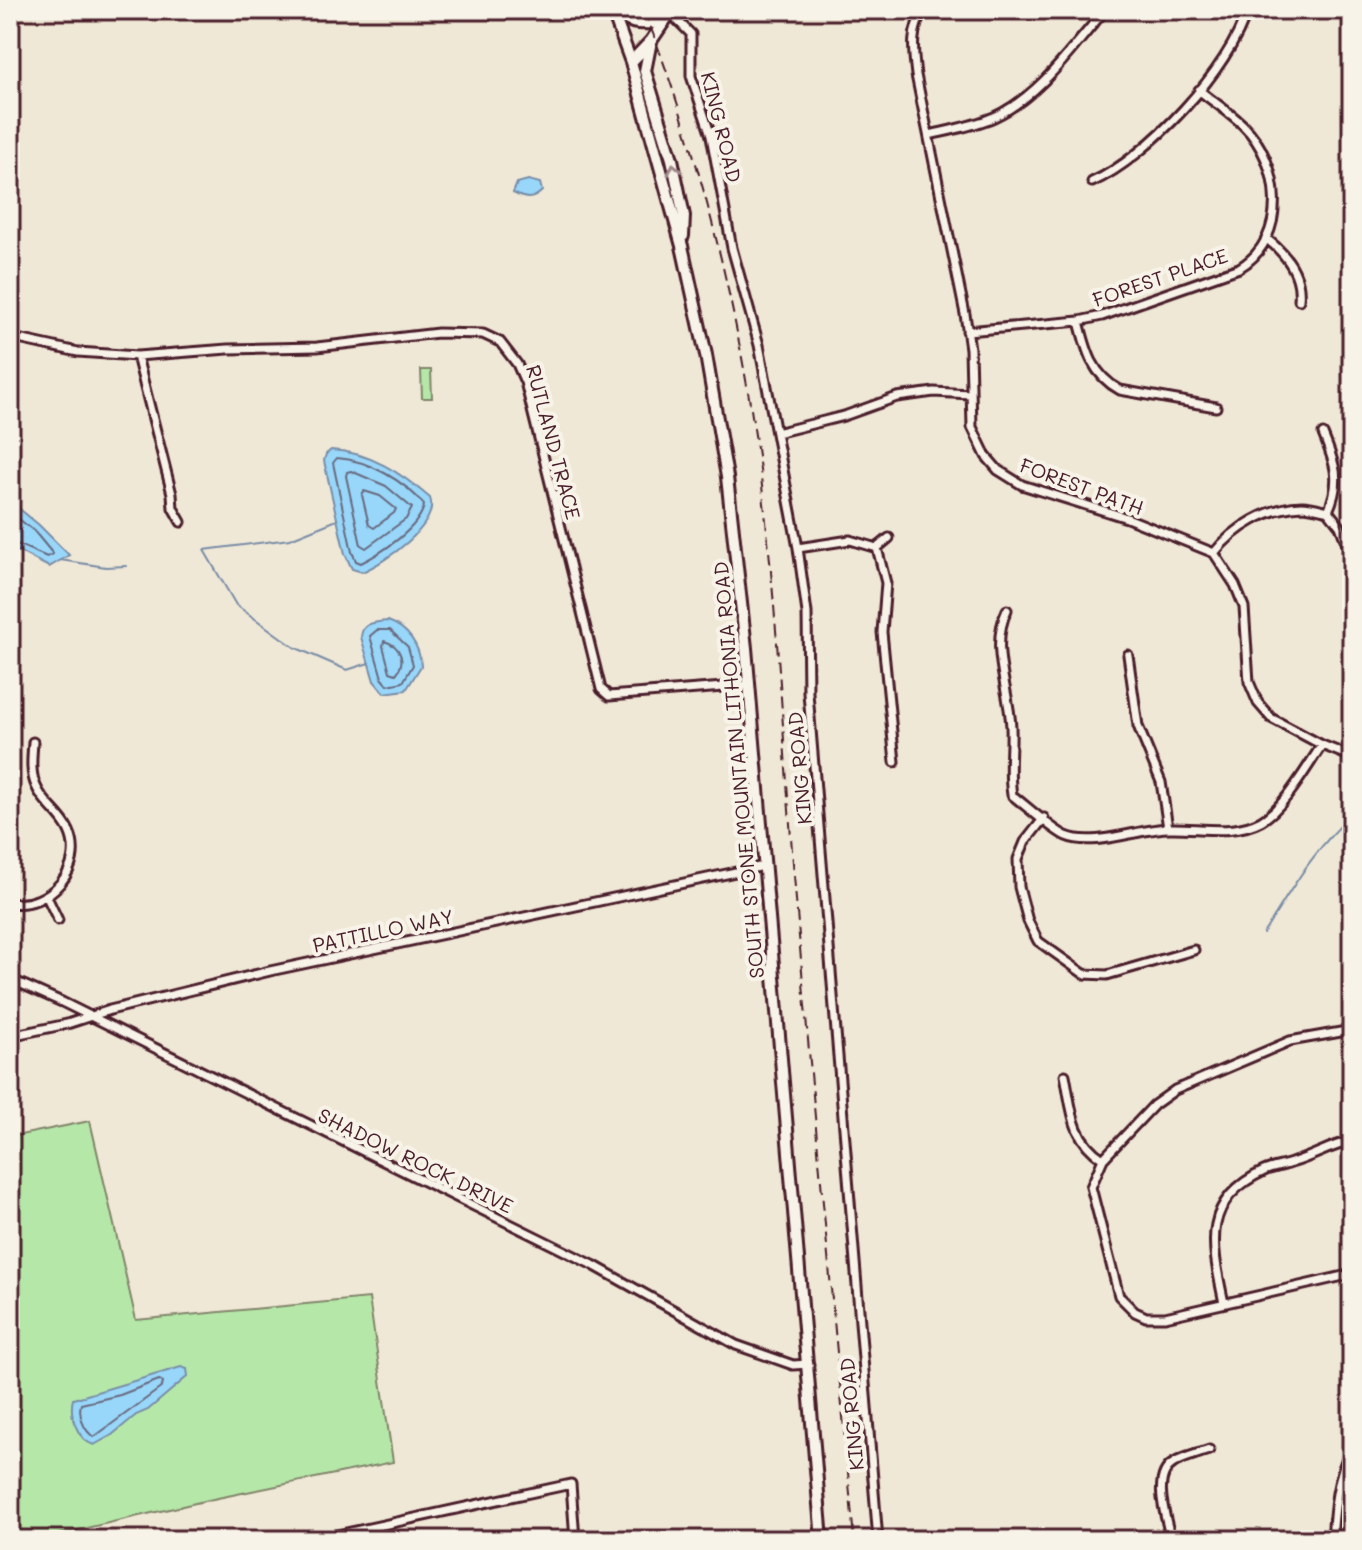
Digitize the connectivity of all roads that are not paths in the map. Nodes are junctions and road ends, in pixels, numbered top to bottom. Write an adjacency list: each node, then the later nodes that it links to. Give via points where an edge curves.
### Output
1 (614, 10): 5 (main road, via 636,24); 7 (main road, SOUTH STONE MOUNTAIN LITHONIA ROAD)
2 (921, 10): 9 (street, FOREST PATH, via 912,44)
3 (1105, 10): 9 (street, via 1014,106 977,123)
4 (1247, 10): 8 (street, via 1237,35)
5 (669, 15): 6 (main road); 20 (street, KING ROAD, via 691,34 691,76 711,136)
6 (651, 41): 7 (main road); 12 (main road, one-way to 6, via 684,216 645,71)
7 (631, 62): 12 (main road, SOUTH STONE MOUNTAIN LITHONIA ROAD)
8 (1199, 90): 10 (street, via 1147,147); 11 (street, via 1245,126 1263,154 1275,199)
9 (929, 135): 15 (street, FOREST PATH)
10 (1092, 182)
11 (1267, 239): 13 (street, via 1283,251 1293,269 1301,285); 14 (street, FOREST PLACE, via 1239,268)
12 (682, 246): 31 (main road, SOUTH STONE MOUNTAIN LITHONIA ROAD, via 723,453)
13 (1299, 300)
14 (1079, 321): 15 (street, FOREST PLACE); 19 (street, via 1093,367 1110,384)
15 (967, 331): 18 (street, FOREST PATH)
16 (23, 340): 17 (street, RUTLAND TRACE, via 78,352)
17 (137, 356): 23 (street, via 173,508); 31 (street, RUTLAND TRACE, via 317,347 438,333 483,334 500,342 525,382 601,689 609,696)
18 (970, 394): 20 (street, via 897,397); 27 (street, FOREST PATH, via 972,427 998,470 1022,485)
19 (1216, 407)
20 (776, 433): 25 (street, KING ROAD)
21 (1323, 434): 22 (street, via 1338,486)
22 (1328, 511): 27 (street, via 1303,506 1262,517 1243,525); 28 (street)
23 (181, 522)
24 (889, 538): 26 (street)
25 (798, 548): 26 (street, via 850,540); 58 (street, KING ROAD)
26 (877, 548): 35 (street, via 886,583 882,632)
27 (1214, 553): 33 (street, via 1244,607 1249,682 1258,703 1271,718)
28 (1352, 558)
29 (1007, 610): 36 (street, via 998,635 1011,727 1012,795)
30 (1128, 655): 37 (street, via 1138,726 1161,782)
31 (749, 685): 38 (main road, SOUTH STONE MOUNTAIN LITHONIA ROAD)
32 (33, 742): 39 (street, via 37,790 63,819 73,842 65,876)
33 (1322, 745): 34 (street); 37 (street, via 1297,782 1259,822 1237,828)
34 (1352, 757)
35 (895, 762)
36 (1044, 818): 37 (street, via 1066,836 1085,840); 42 (street, via 1018,859 1019,887 1038,941 1084,974 1107,975)
37 (1168, 828)
38 (764, 866): 44 (street, PATTILLO WAY, via 270,971); 52 (main road, SOUTH STONE MOUNTAIN LITHONIA ROAD)
39 (47, 897): 40 (street); 41 (street)
40 (10, 903)
41 (58, 920)
42 (1194, 950)
43 (10, 979): 44 (street, SHADOW ROCK DRIVE)
44 (89, 1016): 46 (street, PATTILLO WAY); 52 (street, SHADOW ROCK DRIVE, via 593,1265 736,1345 793,1365)
45 (1352, 1030): 49 (street, via 1290,1041 1175,1090)
46 (10, 1036)
47 (1065, 1075): 49 (street, via 1079,1137)
48 (1352, 1141): 51 (street, via 1264,1171 1234,1191 1218,1216 1213,1239)
49 (1103, 1159): 51 (street, via 1091,1187 1115,1285 1126,1305 1146,1317 1165,1317)
50 (1352, 1274): 51 (street)
51 (1224, 1303)
52 (809, 1364): 57 (main road, SOUTH STONE MOUNTAIN LITHONIA ROAD)
53 (1352, 1448): 60 (street, via 1340,1479)
54 (1209, 1450): 59 (street, via 1164,1471 1162,1494)
55 (314, 1540): 56 (street, via 571,1484)
56 (575, 1540)
57 (822, 1540)
58 (878, 1540)
59 (1171, 1540)
60 (1332, 1540)

